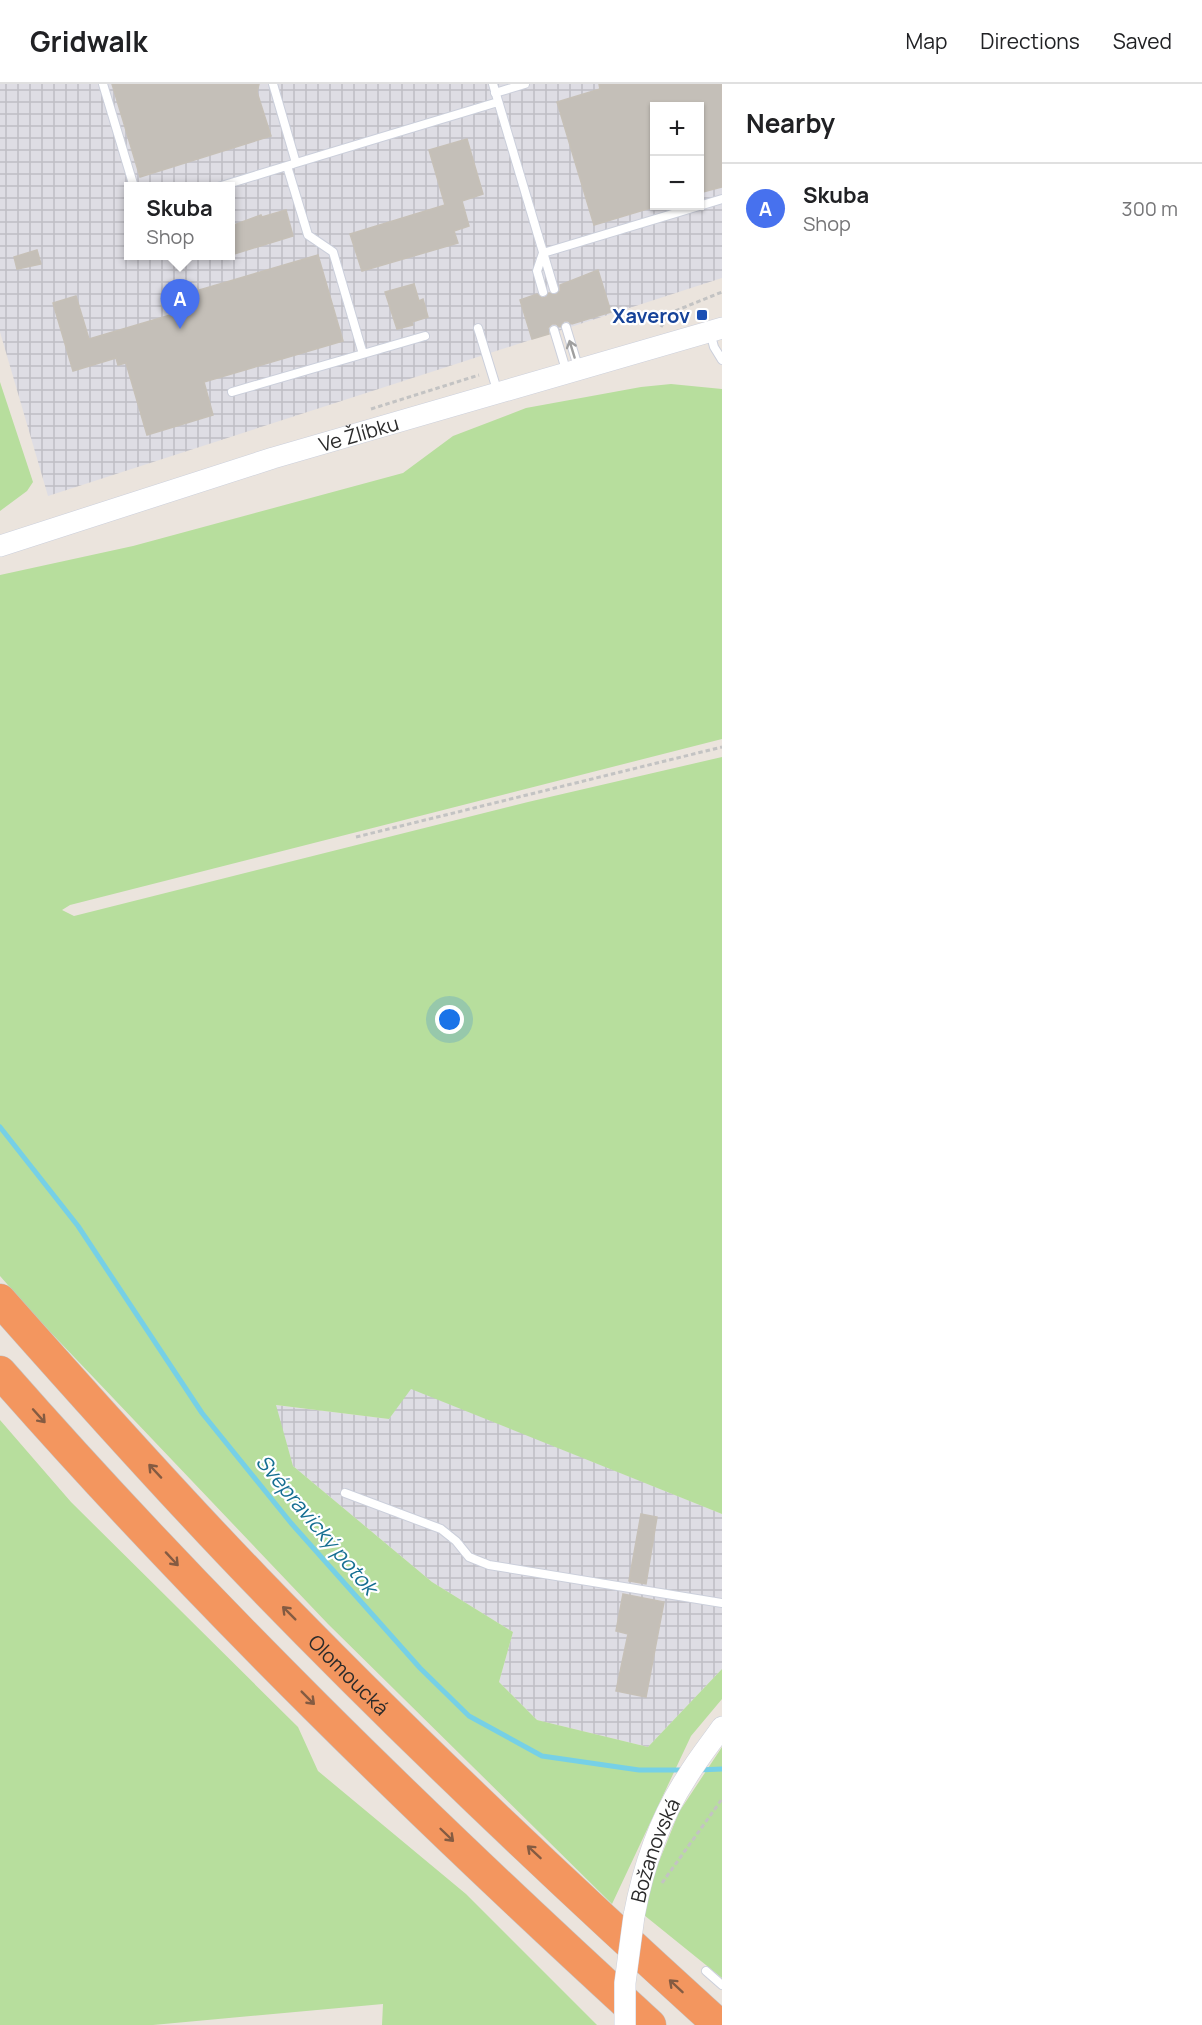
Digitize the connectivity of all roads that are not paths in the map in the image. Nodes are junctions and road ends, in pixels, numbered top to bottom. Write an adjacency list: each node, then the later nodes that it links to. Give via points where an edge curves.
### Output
1 (103, 84): 6 (lane)
2 (273, 84): 5 (lane)
3 (525, 84): 4 (lane)
4 (495, 93): 5 (lane); 9 (lane)
5 (292, 164): 7 (lane); 17 (lane, via 308,235 333,252)
6 (133, 182)
7 (231, 182)
8 (722, 199): 9 (lane)
9 (543, 252): 10 (lane); 11 (lane, via 537,271)
10 (554, 289)
11 (543, 292)
12 (566, 327): 19 (lane, one-way to 12)
13 (478, 328): 21 (lane)
14 (554, 330): 19 (lane)
15 (716, 330): 18 (lane, via 714,347); 19 (street, Ve Žlíbku)
16 (425, 336): 17 (lane)
17 (363, 354): 20 (lane)
18 (722, 360)
19 (573, 372): 21 (street, Ve Žlíbku)
20 (232, 392)
21 (498, 394): 22 (street, Ve Žlíbku, via 273,458)
22 (0, 546)
23 (0, 1300): 32 (highway, Olomoucká, one-way to 23, via 446,1770 256,1580)
24 (0, 1372): 31 (highway, one-way to 31, via 227,1617 414,1804)
25 (345, 1493): 26 (lane, via 441,1529 470,1557 489,1565)
26 (722, 1604)
27 (722, 1727): 30 (street, Božanovská, bridge, via 690,1771 648,1859 634,1916 625,1983)
28 (706, 1971): 29 (lane)
29 (722, 1985)
30 (625, 2025)
31 (650, 2025)
32 (719, 2025)

